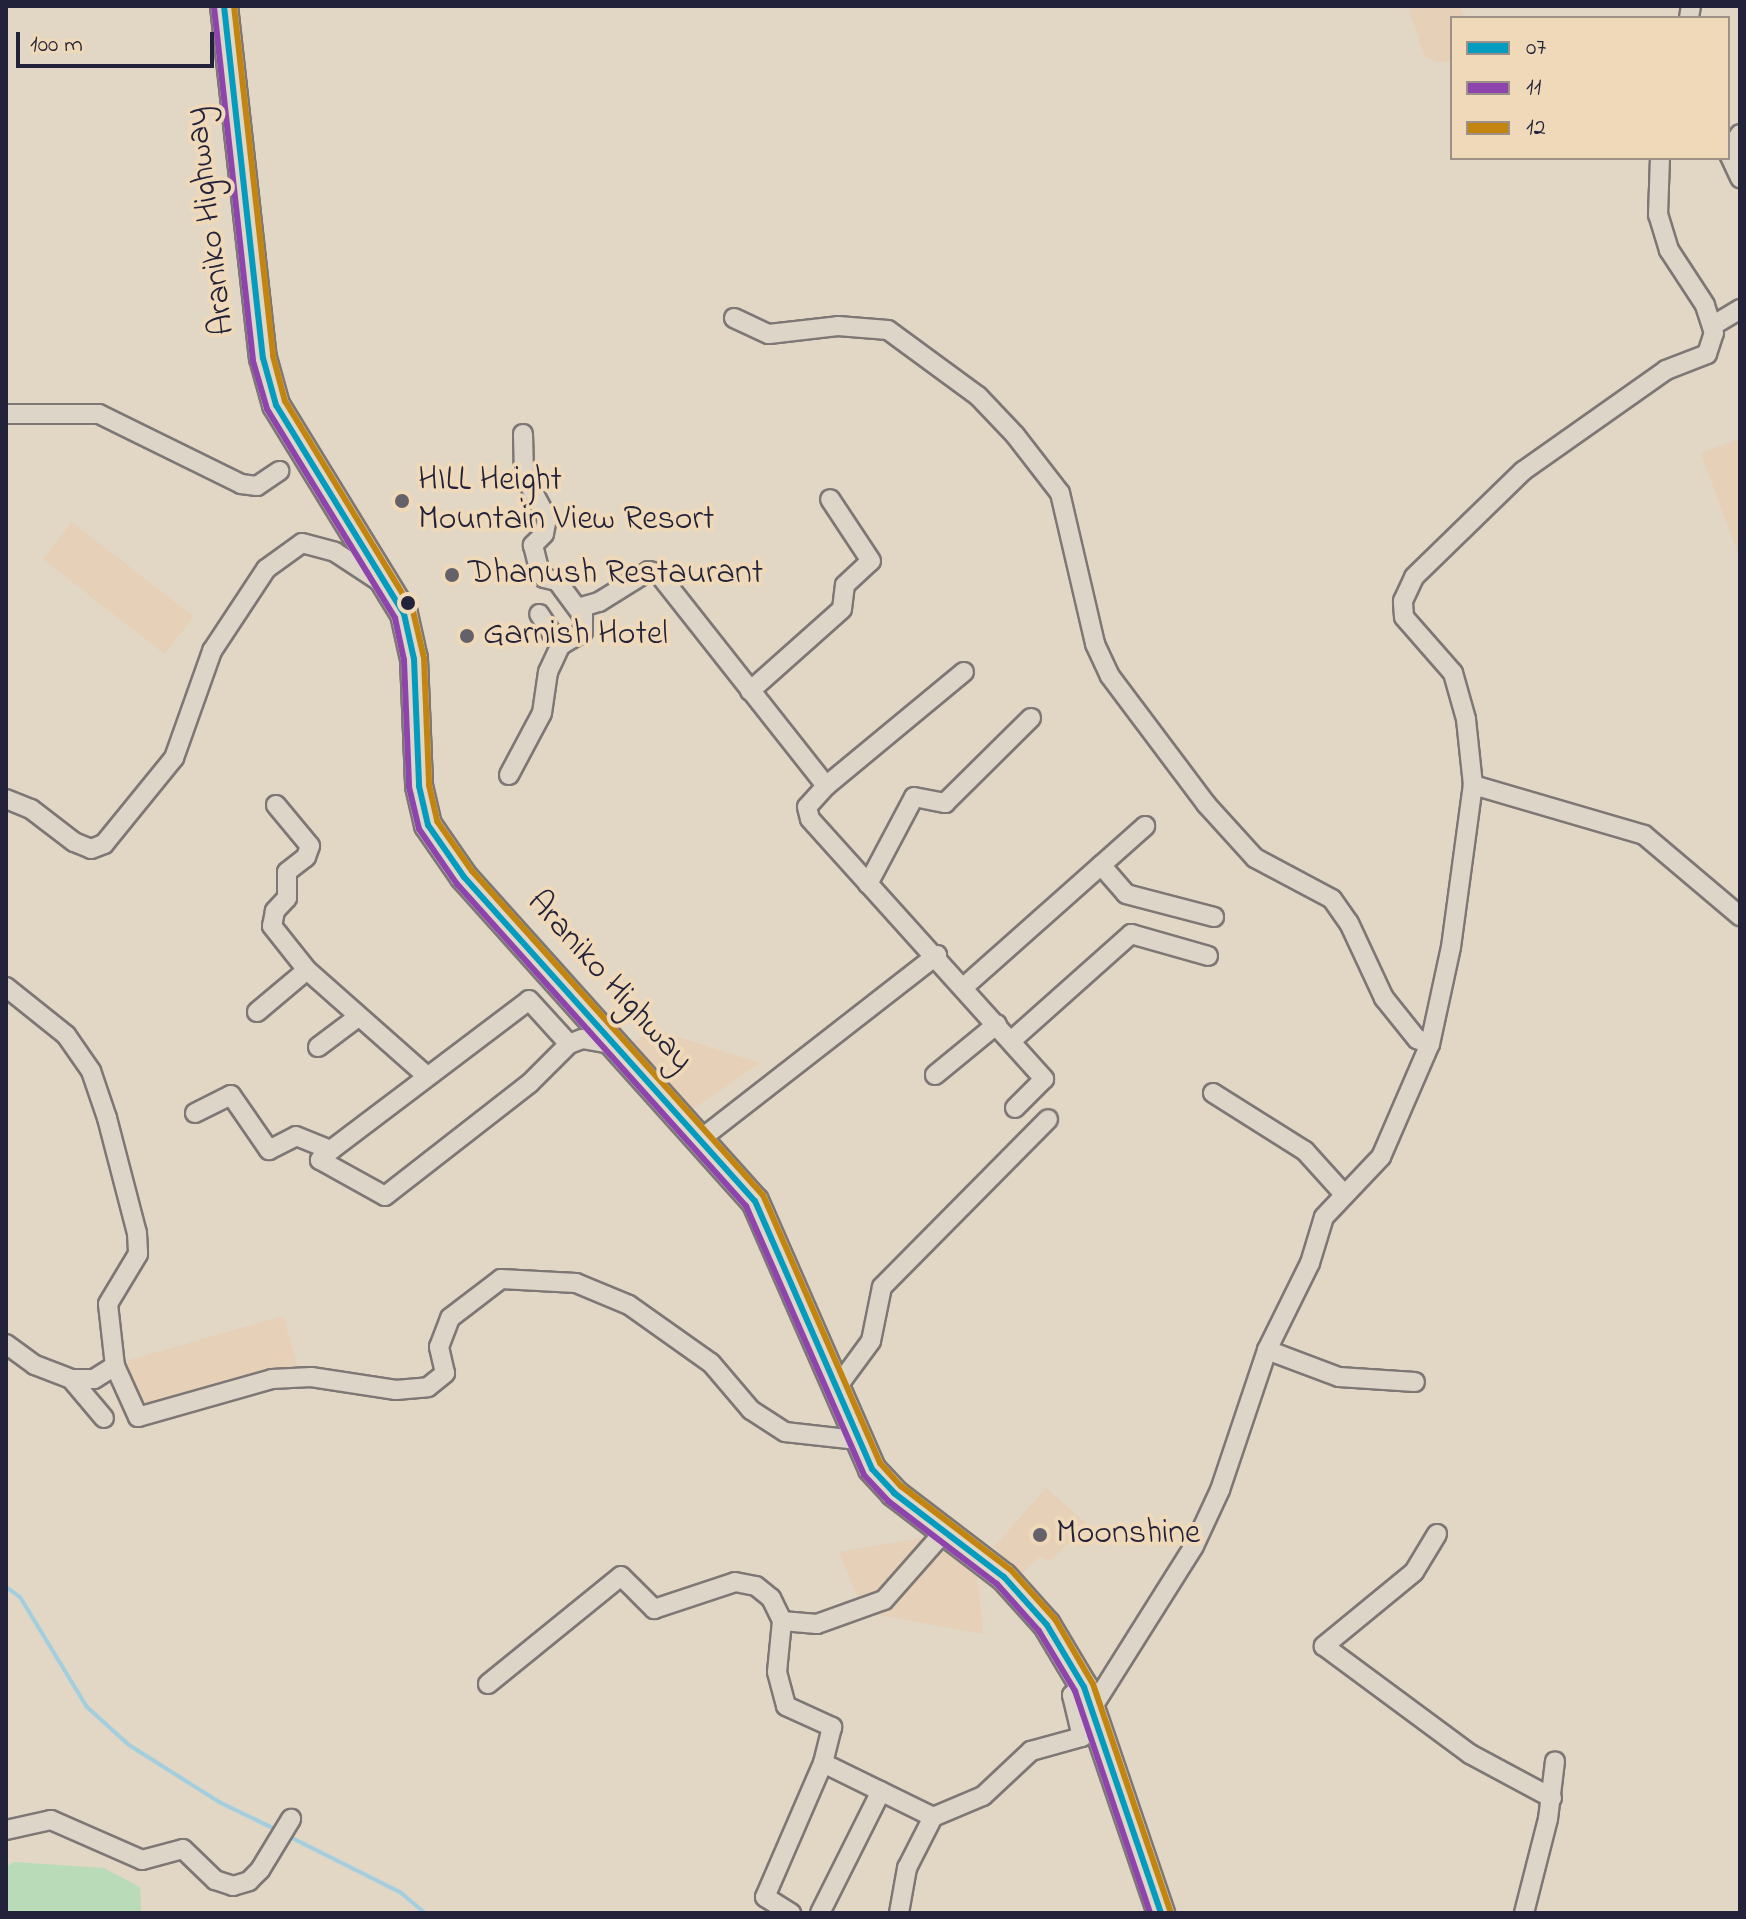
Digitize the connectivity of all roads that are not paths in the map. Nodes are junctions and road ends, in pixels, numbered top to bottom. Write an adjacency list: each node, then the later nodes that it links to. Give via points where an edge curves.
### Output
1 (224, 6): 12 (highway, Araniko Highway, via 263,358 276,405)
2 (1730, 156): 4 (street)
3 (1660, 160): 7 (street, via 1658,215 1669,250 1705,305)
4 (1740, 178)
5 (1740, 309): 7 (street)
6 (734, 318): 39 (street, via 769,334 838,326 888,330 978,396 1060,493 1095,644 1110,676 1206,804 1255,858 1341,909 1384,998 1417,1039)
7 (1712, 326): 20 (street, via 1707,354 1655,377 1523,471 1414,577 1403,601 1404,617 1453,673 1466,719)
8 (6, 414): 10 (street, via 99,414 241,484 257,486)
9 (523, 434): 13 (street, via 520,462 547,518 544,534 533,545 539,569 544,578 557,581)
10 (279, 471)
11 (830, 499): 17 (street, via 871,561 845,585 842,609)
12 (391, 589): 22 (street, via 335,552 302,543 266,569 212,651 174,758 104,844 91,849 74,842 31,809); 40 (highway, Araniko Highway, via 404,614 414,659 418,773 428,825 464,877)
13 (578, 608): 15 (street, via 583,632); 17 (street, via 599,602 649,571 658,573)
14 (539, 614): 15 (street)
15 (560, 646): 19 (street, via 548,672 542,713)
16 (964, 672): 21 (street)
17 (750, 691): 21 (street)
18 (1031, 718): 26 (street, via 945,803 914,797)
19 (509, 775)
20 (1473, 785): 27 (street, via 1644,835); 39 (street, via 1451,947)
21 (826, 786): 26 (street, via 807,807 810,819)
22 (6, 799)
23 (276, 805): 31 (street, via 310,846 306,857 287,872 287,898 275,911 272,926)
24 (1145, 826): 25 (street)
25 (1101, 865): 28 (street, via 1126,894); 32 (street)
26 (868, 884): 29 (street)
27 (1740, 916)
28 (1214, 917)
29 (937, 955): 32 (street); 48 (street)
30 (1208, 956): 37 (street, via 1131,934)
31 (307, 970): 34 (street); 35 (street)
32 (965, 986): 36 (street)
33 (6, 987): 53 (street, via 66,1035 91,1071 107,1118 138,1254 108,1304)
34 (257, 1012)
35 (358, 1017): 41 (street); 43 (street)
36 (997, 1024): 37 (street); 42 (street)
37 (1011, 1041): 45 (street, via 1044,1079)
38 (569, 1044): 40 (street, via 582,1039); 43 (street, via 529,1000); 49 (street, via 530,1083 385,1196 320,1160)
39 (1430, 1044): 50 (street, via 1381,1157 1369,1174)
40 (618, 1045): 48 (highway, Araniko Highway)
41 (318, 1047)
42 (935, 1075)
43 (427, 1076): 49 (street)
44 (1213, 1093): 50 (street, via 1305,1151)
45 (1015, 1108)
46 (195, 1113): 49 (street, via 231,1095 269,1150 296,1136)
47 (1048, 1119): 56 (street, via 882,1287 871,1341)
48 (702, 1138): 56 (highway, Araniko Highway, via 755,1201 770,1228)
49 (331, 1150)
50 (1343, 1193): 52 (street, via 1324,1217 1310,1263)
51 (6, 1344): 54 (street, via 35,1365)
52 (1267, 1350): 55 (street, via 1339,1377); 63 (street, via 1225,1478 1194,1546)
53 (115, 1366): 54 (street, via 94,1379); 58 (street, via 138,1417 272,1379 311,1377 396,1390 428,1387 445,1373 439,1347 450,1318 501,1279 576,1283 629,1305 711,1363 751,1410 785,1432)
54 (71, 1379): 57 (street)
55 (1415, 1382)
56 (835, 1390): 58 (highway, Araniko Highway)
57 (104, 1418)
58 (856, 1440): 59 (highway, Araniko Highway, via 894,1493)
59 (943, 1533): 61 (street, via 884,1600 817,1624); 63 (highway, Araniko Highway, via 976,1553 1019,1591 1047,1625)
60 (1437, 1534): 67 (street, via 1414,1572 1324,1646 1470,1754)
61 (782, 1621): 62 (street, via 771,1598 756,1586 735,1582 654,1609 621,1576); 65 (street, via 777,1672 786,1706 832,1727)
62 (488, 1684)
63 (1088, 1697): 68 (street, via 1072,1695 1082,1737 1031,1751 983,1796); 74 (highway, Araniko Highway)
64 (1555, 1761): 67 (street)
65 (823, 1763): 66 (street); 71 (street, via 765,1897)
66 (881, 1791): 68 (street); 72 (street)
67 (1552, 1798): 75 (street)
68 (933, 1817): 73 (street, via 907,1868)
69 (291, 1819): 70 (street, via 249,1881 233,1886 215,1880 183,1849 142,1860 51,1820)
70 (6, 1830)
71 (791, 1913)
72 (820, 1913)
73 (899, 1913)
74 (1161, 1913)
75 (1524, 1913)

